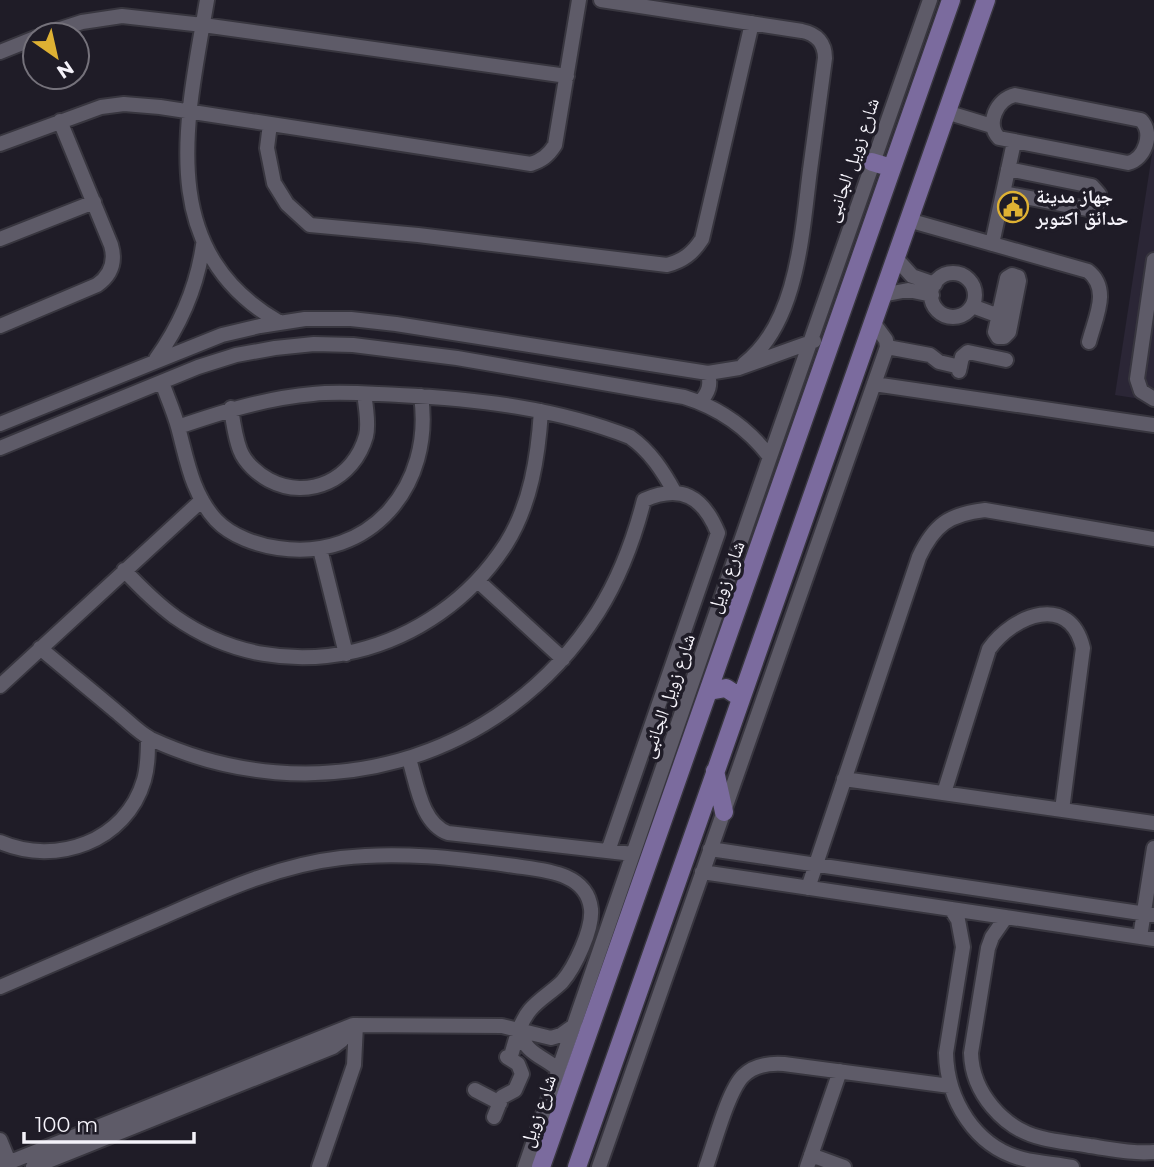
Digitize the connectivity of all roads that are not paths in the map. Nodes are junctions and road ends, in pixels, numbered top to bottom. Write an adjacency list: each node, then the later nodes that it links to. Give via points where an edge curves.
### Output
1 (207, 0): 9 (street)
2 (579, 0): 12 (street)
3 (601, 0): 8 (street)
4 (930, 0): 20 (street, شارع زويل الجانبى)
5 (951, 0): 21 (main road, شارع زويل)
6 (986, 0): 14 (main road)
7 (89, 21): 9 (street, via 122,16)
8 (752, 23): 16 (street, via 702,239 691,254 667,265 310,225 286,204 274,183 267,148); 44 (street, via 809,32 820,39 825,58 792,284 768,339)
9 (203, 25): 12 (street); 13 (street)
10 (21, 44): 11 (street)
11 (0, 52)
12 (567, 76): 16 (street, via 555,145 541,160 531,163)
13 (190, 112): 15 (street, via 124,104); 16 (street); 28 (street, via 187,183)
14 (946, 112): 17 (street); 25 (main road)
15 (60, 121): 19 (street); 24 (street)
16 (270, 124)
17 (992, 126): 18 (street, via 999,138); 18 (street, via 1000,103 1015,95 1136,118 1145,124 1148,134 1141,157 1128,163)
18 (1014, 142): 22 (street)
19 (0, 144)
20 (872, 162): 21 (main road); 39 (street, شارع زويل الجانبى)
21 (892, 169): 38 (main road, شارع زويل)
22 (1008, 169): 23 (street); 23 (street, via 1092,186 1099,194 1097,203 1088,209)
23 (1003, 194): 27 (street)
24 (94, 202): 26 (street); 37 (street, via 113,251 109,274 97,285)
25 (908, 220): 27 (street); 29 (main road)
26 (0, 239)
27 (992, 244): 40 (street, via 1094,275 1102,293)
28 (203, 245): 36 (street, via 241,295); 42 (street, via 184,312)
29 (895, 257): 31 (street); 32 (main road)
30 (1154, 260): 50 (street, via 1137,379 1141,391)
31 (933, 290): 32 (street); 33 (street, via 938,311 947,316 959,316); 33 (street, via 948,274 964,277 974,290)
32 (882, 295): 35 (main road)
33 (972, 306): 34 (street)
34 (999, 316)
35 (872, 321): 41 (street); 68 (main road)
36 (279, 322): 42 (street, via 222,335); 45 (street, via 351,319)
37 (0, 326)
38 (835, 334): 39 (street); 66 (main road, شارع زويل)
39 (811, 342): 44 (street); 58 (street, شارع زويل الجانبى)
40 (1089, 342)
41 (887, 347): 43 (street, via 930,355 960,369 968,352); 47 (street)
42 (156, 360): 54 (street)
43 (1006, 360)
44 (739, 368): 45 (street)
45 (708, 373): 51 (street, via 708,394)
46 (162, 382): 51 (street, via 262,350 354,345 457,358); 56 (street); 57 (street)
47 (874, 384): 55 (street); 80 (street)
48 (364, 394): 49 (street); 52 (street, via 315,393); 52 (street, via 367,434 356,460 336,479 310,489 282,487 258,474 240,453)
49 (421, 396): 53 (street); 62 (street, via 422,447 413,476 397,502 376,524 350,540)
50 (1154, 399)
51 (700, 402): 58 (street, via 746,430)
52 (231, 408): 56 (street)
53 (541, 411): 59 (street, via 642,445); 64 (street, via 528,498 507,542)
54 (0, 424)
55 (1154, 425)
56 (178, 427): 60 (street, via 190,475)
57 (0, 447)
58 (769, 457): 74 (street, شارع زويل الجانبى)
59 (675, 492): 69 (street, via 644,500 614,585); 85 (street, via 695,499 710,513 718,533)
60 (202, 500): 62 (street, via 217,521 265,547); 63 (street)
61 (1154, 539): 77 (street, via 985,510 963,512 943,522 928,537 919,557)
62 (320, 549): 67 (street)
63 (124, 570): 65 (street); 67 (street, via 176,618 207,635 275,655)
64 (478, 582): 67 (street, via 456,603 404,636); 69 (street)
65 (40, 648): 70 (street); 73 (street)
66 (723, 649): 68 (main road, via 735,656); 71 (main road, شارع زويل)
67 (346, 654)
68 (755, 655): 72 (main road)
69 (563, 659): 75 (street, via 530,692 492,720)
70 (0, 686)
71 (709, 691): 72 (main road, via 726,688); 74 (main road, شارع زويل)
72 (741, 698): 76 (main road)
73 (148, 737): 75 (street, via 197,758 249,771 303,775 356,771); 82 (street, via 148,759 139,791 122,819 106,833 66,851 44,853)
74 (680, 745): 86 (street, شارع زويل الجانبى); 112 (main road, شارع زويل)
75 (409, 759): 85 (street, via 428,818 440,830)
76 (715, 770): 80 (main road); 113 (main road)
77 (844, 779): 78 (street); 87 (street)
78 (944, 793): 79 (street); 79 (street, via 989,649 999,635 1028,617 1062,617 1073,624 1083,648)
79 (1062, 810): 81 (street)
80 (724, 812): 84 (street)
81 (1154, 823)
82 (0, 842)
83 (1154, 848): 91 (street)
84 (710, 849): 87 (street); 88 (street)
85 (608, 851): 86 (street)
86 (633, 854): 95 (street, شارع زويل الجانبى)
87 (815, 865): 89 (street); 91 (street)
88 (702, 872): 89 (street); 114 (street)
89 (808, 888): 90 (street)
90 (951, 909): 92 (street); 100 (street, via 963,947 946,1053)
91 (1149, 914): 93 (street)
92 (1006, 917): 93 (street); 105 (street, via 988,948 971,1053 971,1067 986,1099 1019,1129 1040,1138)
93 (1147, 938)
94 (0, 987): 97 (street, via 286,868 380,855 448,857 562,874 579,886 590,902 590,922 571,969 529,1010)
95 (576, 1023): 97 (street, via 551,1038); 98 (street, شارع زويل الجانبى)
96 (355, 1025): 97 (street, via 485,1025); 107 (street); 109 (street, via 333,1047); 110 (street, via 354,1065)
97 (519, 1031): 98 (street, via 528,1050); 102 (street, via 509,1058 520,1066 521,1077 515,1090)
98 (559, 1070): 111 (street, شارع زويل الجانبى)
99 (840, 1072): 100 (street); 106 (street); 115 (street, via 769,1063 755,1067 735,1087)
100 (950, 1086): 108 (street, via 966,1119 1000,1150)
101 (475, 1090): 102 (street)
102 (500, 1102): 103 (street)
103 (494, 1117)
104 (0, 1140): 107 (street)
105 (1154, 1152)
106 (809, 1161): 116 (street)
107 (5, 1164)
108 (1064, 1166)
109 (33, 1167)
110 (319, 1167)
111 (525, 1167)
112 (541, 1167)
113 (577, 1167)
114 (599, 1167)
115 (706, 1167)
116 (844, 1167)

